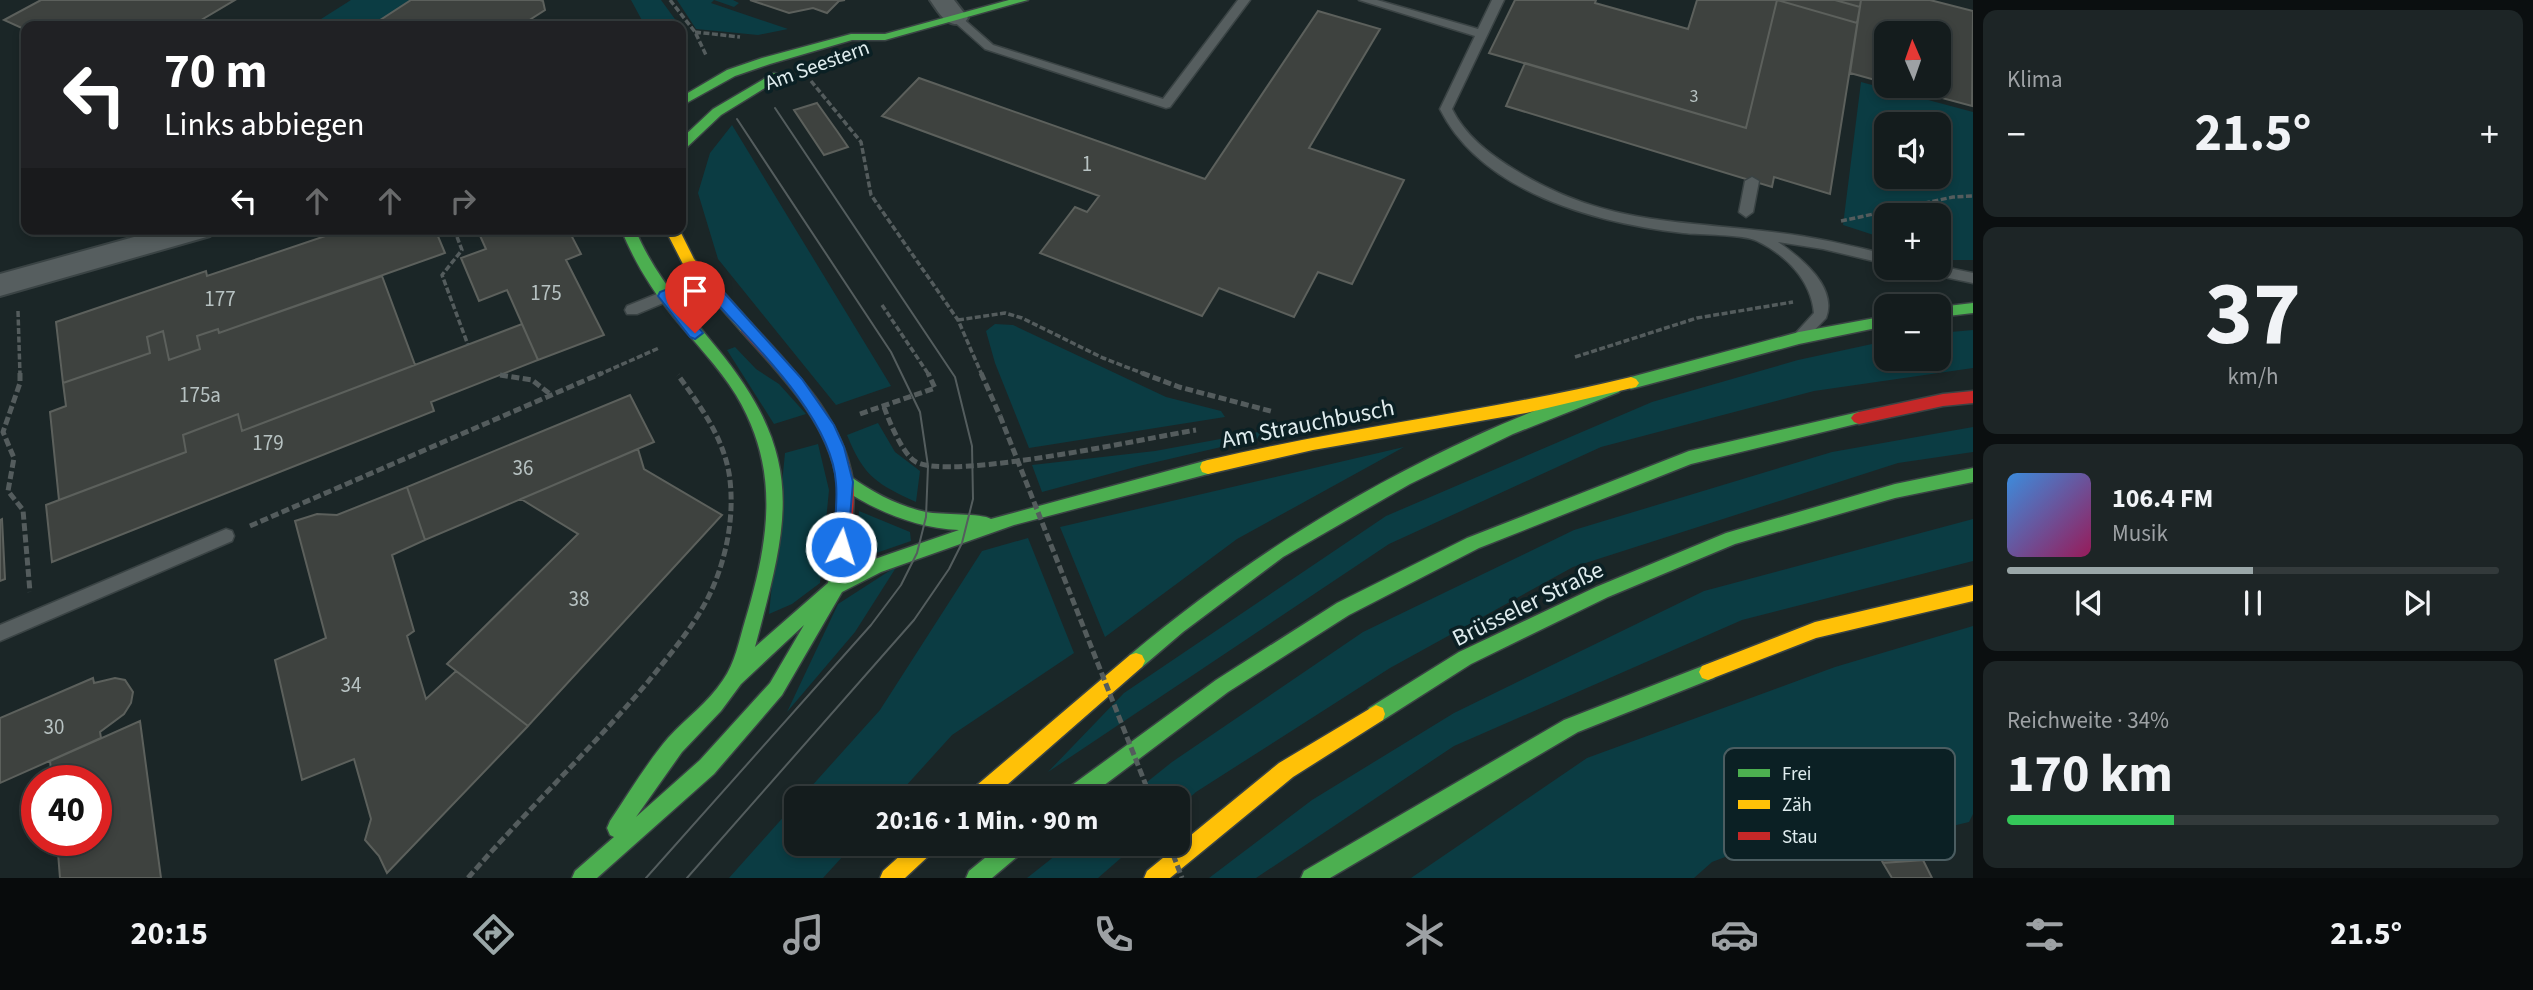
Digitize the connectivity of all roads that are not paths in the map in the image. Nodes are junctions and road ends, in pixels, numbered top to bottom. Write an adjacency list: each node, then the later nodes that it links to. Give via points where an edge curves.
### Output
1 (1023, 0): 6 (main road, Am Seestern)
2 (1244, 0): 6 (lane, via 1166,104 989,47)
3 (1365, 0): 7 (lane)
4 (1478, 3): 5 (lane)
5 (1497, 4): 7 (lane)
6 (949, 9): 8 (main road, Am Seestern)
7 (1482, 34): 18 (lane, via 1446,109 1455,129 1524,185 1594,214 1656,227)
8 (885, 37): 9 (main road, Am Seestern); 11 (main road, Am Seestern, via 851,37 766,61 731,73)
9 (859, 54)
10 (789, 73): 12 (main road, Am Seestern, via 767,79)
11 (686, 99)
12 (686, 139)
13 (1752, 181): 14 (lane)
14 (1746, 212)
15 (179, 235): 23 (street)
16 (630, 235): 24 (main road)
17 (674, 235): 22 (main road)
18 (1760, 236): 19 (lane); 29 (lane, via 1793,258 1816,283 1821,314)
19 (1874, 256)
20 (1951, 273): 21 (lane)
21 (1973, 278)
22 (704, 280): 24 (lane); 33 (main road, via 818,414 836,447)
23 (8, 283)
24 (665, 296): 26 (lane); 39 (main road, via 740,389 762,424 779,491 776,544)
25 (1973, 308): 27 (main road)
26 (632, 310)
27 (1951, 311)
28 (1874, 323): 29 (main road)
29 (1799, 338): 30 (main road)
30 (1614, 388): 34 (main road, Am Strauchbusch, via 1253,455); 40 (main road, via 1507,430 1404,479 1277,552 1177,626)
31 (1973, 397): 41 (main road, via 1810,428 1689,458 1473,543 1343,610 1222,687)
32 (1973, 475): 47 (main road, Brüsseler Straße, via 1895,491 1732,538 1602,592 1465,658 1286,770)
33 (845, 482): 34 (main road, Am Strauchbusch, via 873,502 951,523); 36 (main road)
34 (1014, 518): 36 (main road, Am Strauchbusch, via 875,566)
35 (226, 536): 38 (lane)
36 (836, 587): 39 (main road, Am Strauchbusch); 44 (main road, via 779,684 725,748)
37 (1973, 593): 48 (main road, via 1815,630 1572,726)
38 (0, 633)
39 (734, 679): 44 (main road, Am Strauchbusch, via 672,748)
40 (992, 786)
41 (1087, 786)
42 (914, 856): 45 (main road)
43 (1003, 856): 46 (main road)
44 (583, 877)
45 (890, 878)
46 (976, 878)
47 (1154, 878)
48 (1311, 878)

